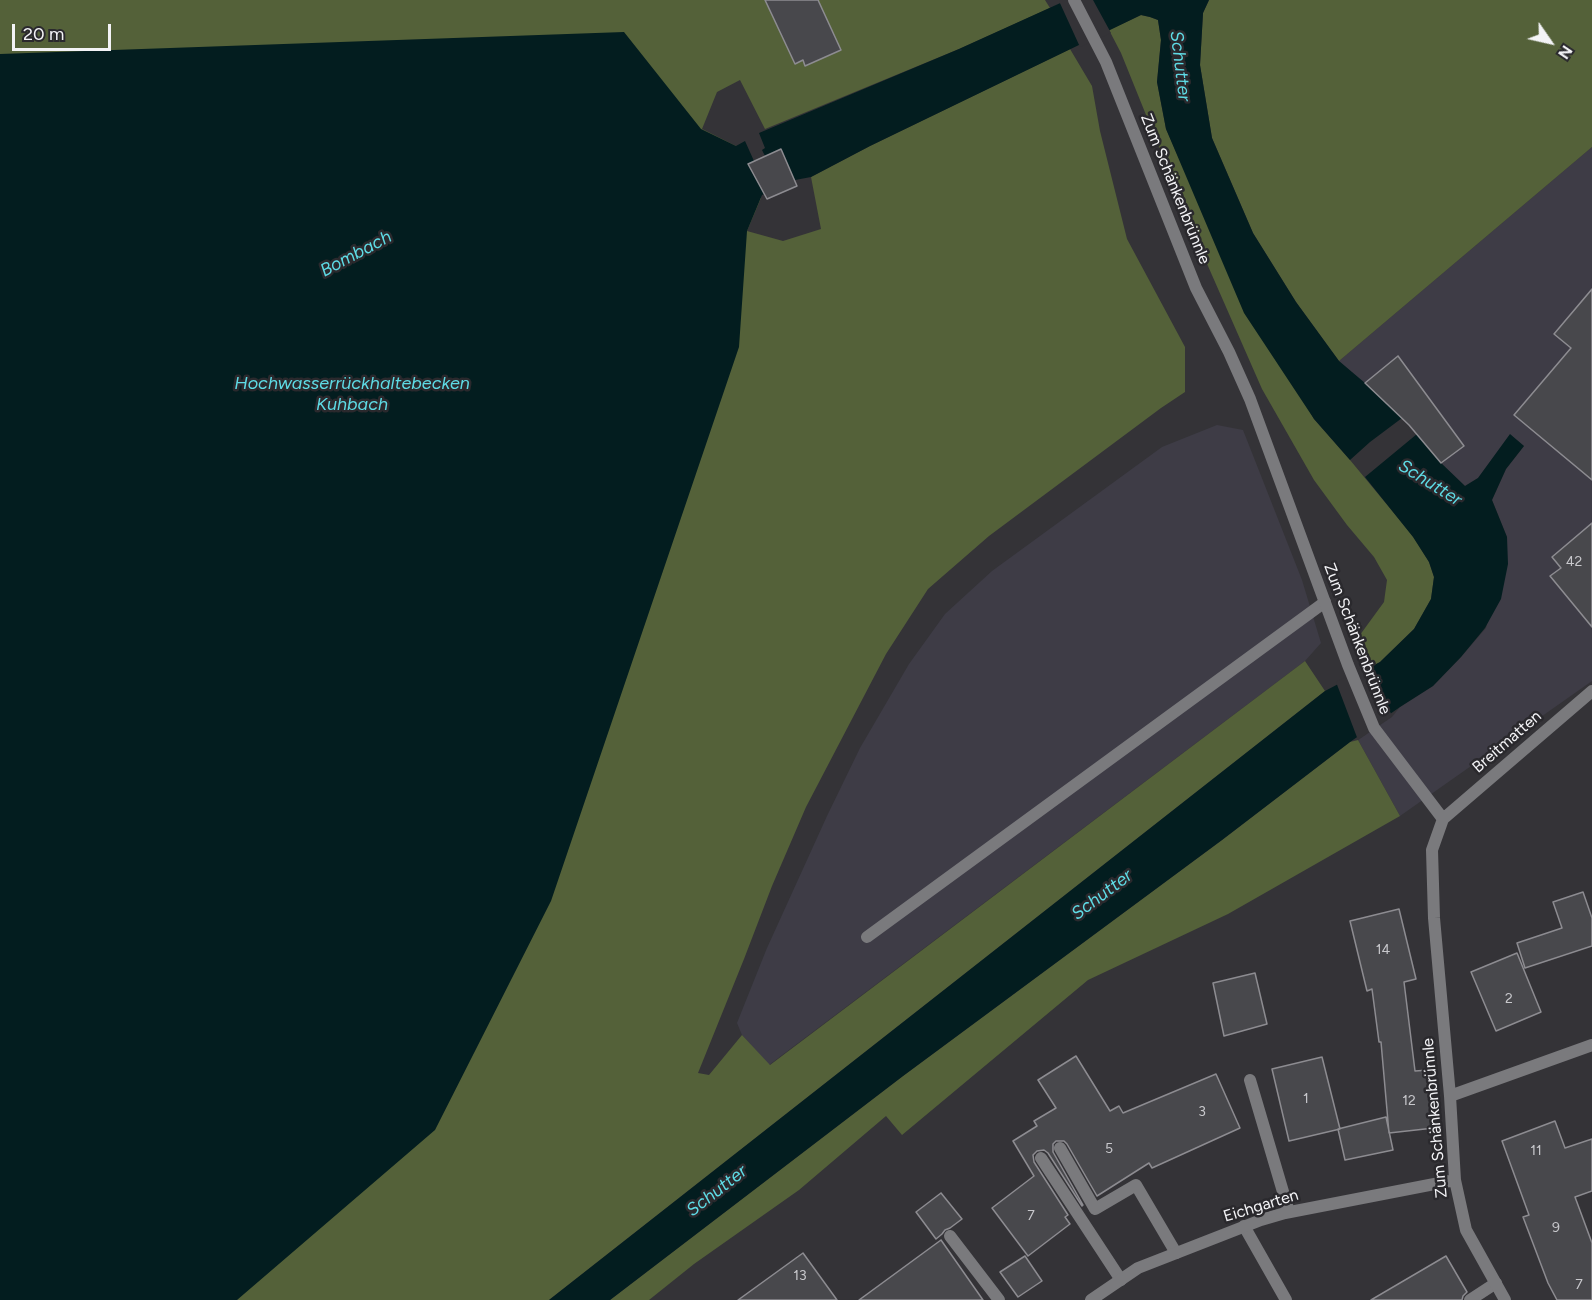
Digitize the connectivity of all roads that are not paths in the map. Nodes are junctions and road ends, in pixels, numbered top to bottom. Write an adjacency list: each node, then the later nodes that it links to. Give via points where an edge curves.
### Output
1 (1074, 0): 2 (street, Zum Schänkenbrünnle, via 1106,62 1196,288 1250,399)
2 (1324, 602): 4 (street, Zum Schänkenbrünnle, via 1374,729); 5 (street)
3 (1592, 691): 4 (street, Breitmatten)
4 (1443, 819): 8 (street, Zum Schänkenbrünnle, via 1432,850)
5 (867, 937)
6 (1592, 1045): 8 (street)
7 (1251, 1080): 12 (street)
8 (1450, 1096): 11 (street, Zum Schänkenbrünnle)
9 (1060, 1149): 15 (street, via 1095,1209 1136,1185)
10 (1041, 1158): 16 (street)
11 (1455, 1180): 12 (street, Eichgarten); 17 (street, Zum Schänkenbrünnle, via 1466,1230)
12 (1289, 1212): 13 (street, Eichgarten)
13 (1244, 1226): 15 (street, Eichgarten); 20 (street)
14 (950, 1236): 18 (street)
15 (1176, 1253): 16 (street, Eichgarten, via 1138,1268)
16 (1121, 1280): 19 (street, Eichgarten)
17 (1496, 1283): 21 (street); 22 (street, Zum Schänkenbrünnle)
18 (999, 1300)
19 (1091, 1300)
20 (1286, 1300)
21 (1470, 1300)
22 (1505, 1300)

